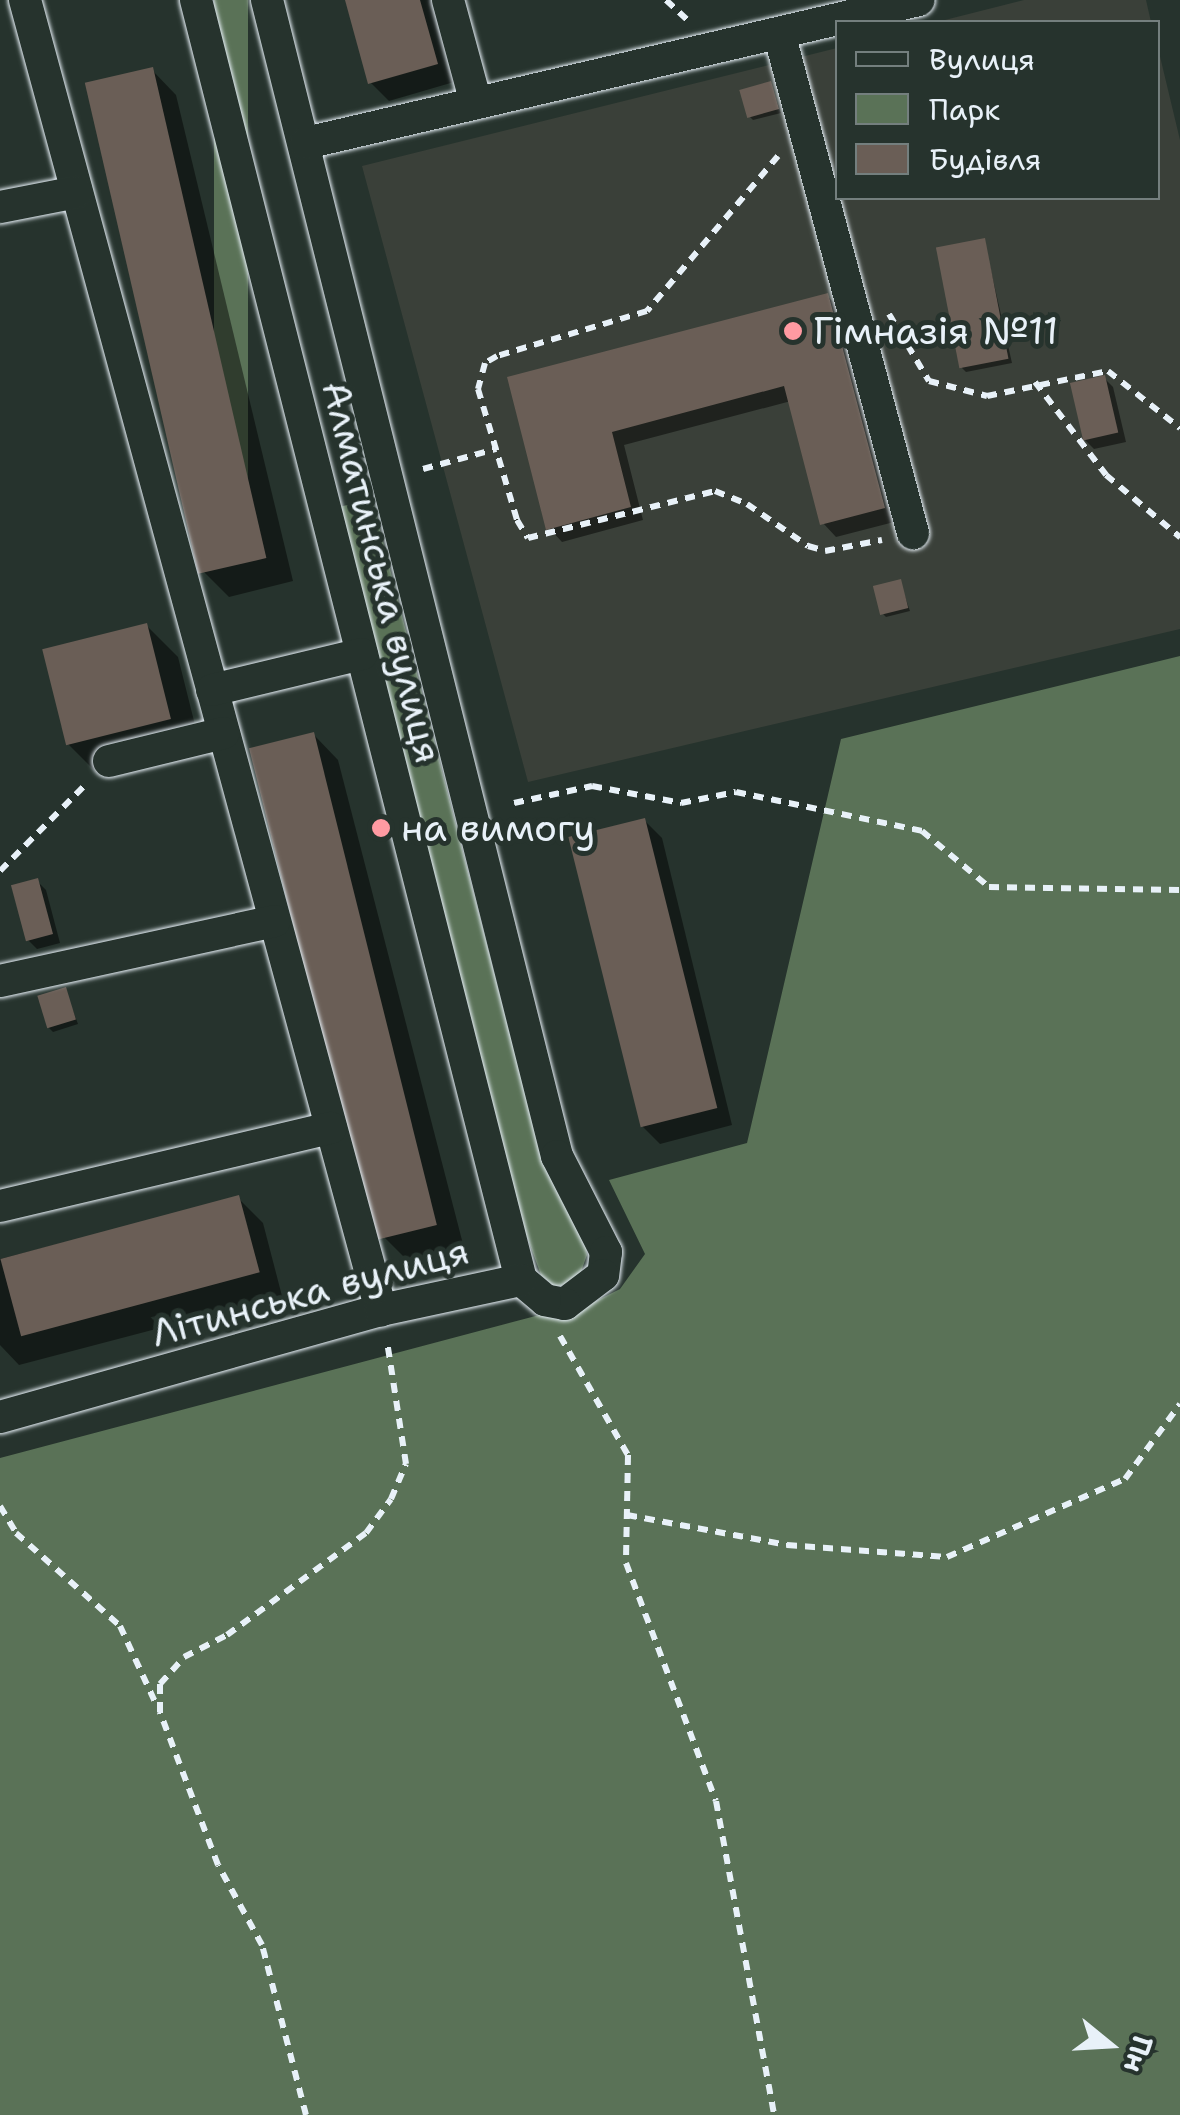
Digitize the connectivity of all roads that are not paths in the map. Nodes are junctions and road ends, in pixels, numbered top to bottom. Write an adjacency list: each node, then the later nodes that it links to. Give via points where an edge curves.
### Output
1 (25, 0): 10 (street)
2 (196, 0): 13 (street, Алматинська вулиця)
3 (267, 0): 9 (street, Алматинська вулиця)
4 (448, 0): 8 (street)
5 (919, 0): 6 (street)
6 (862, 6): 7 (street)
7 (779, 32): 8 (street); 12 (street)
8 (476, 104): 9 (street)
9 (306, 143): 21 (street, Алматинська вулиця, via 558,1156)
10 (77, 192): 11 (street); 14 (street)
11 (0, 207)
12 (912, 533)
13 (362, 654): 14 (street); 22 (street, Алматинська вулиця)
14 (212, 690): 15 (street)
15 (224, 733): 16 (street); 17 (street)
16 (110, 761)
17 (275, 921): 18 (street); 19 (street)
18 (0, 981)
19 (331, 1128): 20 (street); 23 (street)
20 (0, 1206)
21 (606, 1252): 22 (street, Літинська вулиця, via 603,1276 565,1304 545,1300)
22 (522, 1280): 23 (street, Літинська вулиця)
23 (381, 1310): 24 (street, Літинська вулиця)
24 (0, 1417)

